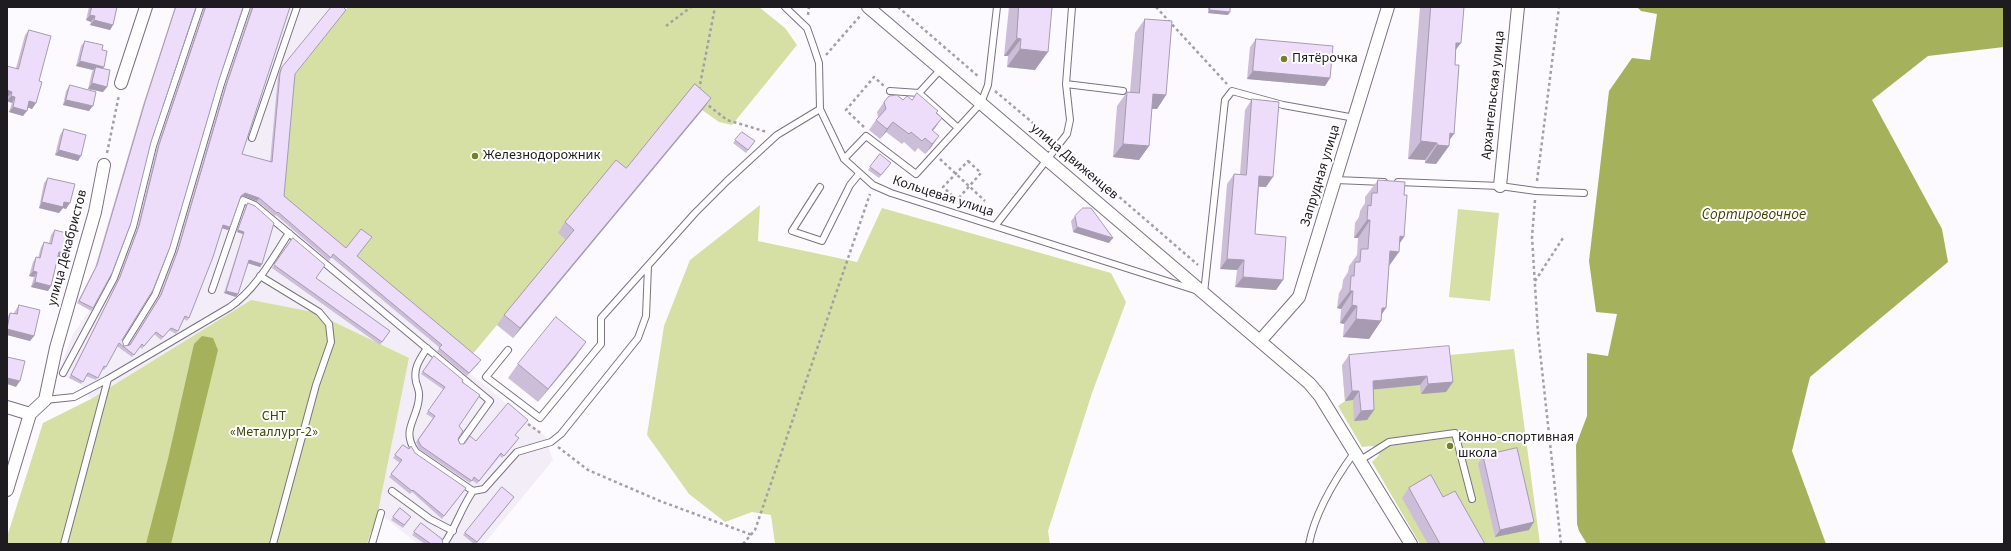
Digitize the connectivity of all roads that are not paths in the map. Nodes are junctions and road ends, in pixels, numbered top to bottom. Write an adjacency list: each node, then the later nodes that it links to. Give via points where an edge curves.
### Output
1 (146, 7): 12 (street)
2 (200, 7): 40 (lane, via 153,146 133,227 114,278)
3 (247, 7): 37 (lane, via 172,251 155,295)
4 (298, 7): 21 (lane)
5 (785, 7): 18 (lane, Кольцевая улица, via 807,28 818,63)
6 (997, 7): 17 (lane, via 988,85)
7 (1072, 7): 13 (lane)
8 (1388, 7): 19 (street, Запрудная улица)
9 (1518, 7): 27 (street, Архангельская улица)
10 (866, 10): 11 (street, улица Движенцев)
11 (941, 69): 16 (lane); 17 (street, улица Движенцев)
12 (121, 83)
13 (1066, 84): 15 (lane); 23 (lane, via 1070,120 1067,134)
14 (890, 91): 16 (lane)
15 (1124, 91)
16 (919, 93): 20 (lane)
17 (981, 103): 20 (lane); 23 (street, улица Движенцев)
18 (820, 110): 22 (lane, Кольцевая улица); 32 (lane, via 777,135 695,213)
19 (1355, 118): 26 (street, Запрудная улица); 35 (lane, via 1283,105 1232,91 1225,100)
20 (958, 128): 22 (lane, via 916,174 866,136)
21 (252, 138)
22 (844, 159): 25 (lane, Кольцевая улица)
23 (1047, 159): 30 (lane); 35 (street, улица Движенцев)
24 (104, 165): 42 (street, улица Декабристов, via 95,212 56,348)
25 (859, 174): 28 (lane, via 850,185 822,241 792,231); 30 (lane, Кольцевая улица, via 873,185 891,193)
26 (1336, 180): 27 (lane); 36 (street, Запрудная улица, via 1299,297)
27 (1500, 186): 29 (lane)
28 (820, 187)
29 (1584, 193)
30 (995, 226): 35 (lane, Кольцевая улица)
31 (289, 233): 33 (lane); 34 (lane, via 256,205 243,200); 38 (lane)
32 (648, 266): 39 (lane, via 601,318 601,344 540,418 486,377); 49 (lane, via 646,316 638,338 561,434 552,442 517,452 484,489)
33 (260, 276): 41 (lane, via 241,300); 54 (lane, via 319,312 329,324 331,342 316,385)
34 (212, 290)
35 (1204, 293): 36 (street, улица Движенцев)
36 (1260, 341): 46 (street, улица Движенцев, via 1309,383 1320,396)
37 (124, 345)
38 (427, 348): 45 (lane, via 490,401); 49 (lane, via 414,374 420,397 408,434 411,445 416,452)
39 (508, 350)
40 (63, 373)
41 (108, 379): 42 (lane, via 74,397); 53 (lane)
42 (45, 400): 44 (street)
43 (7, 408): 44 (street)
44 (30, 414): 47 (street)
45 (460, 444)
46 (1357, 457): 50 (lane, via 1389,442 1455,433); 57 (lane, via 1336,477); 58 (street, улица Движенцев)
47 (7, 490)
48 (392, 491): 52 (lane, via 430,519)
49 (473, 491): 52 (lane)
50 (1472, 499)
51 (381, 513): 55 (lane)
52 (454, 531): 56 (lane)
53 (64, 544)
54 (273, 544)
55 (372, 544)
56 (444, 544)
57 (1309, 544)
58 (1411, 544)

